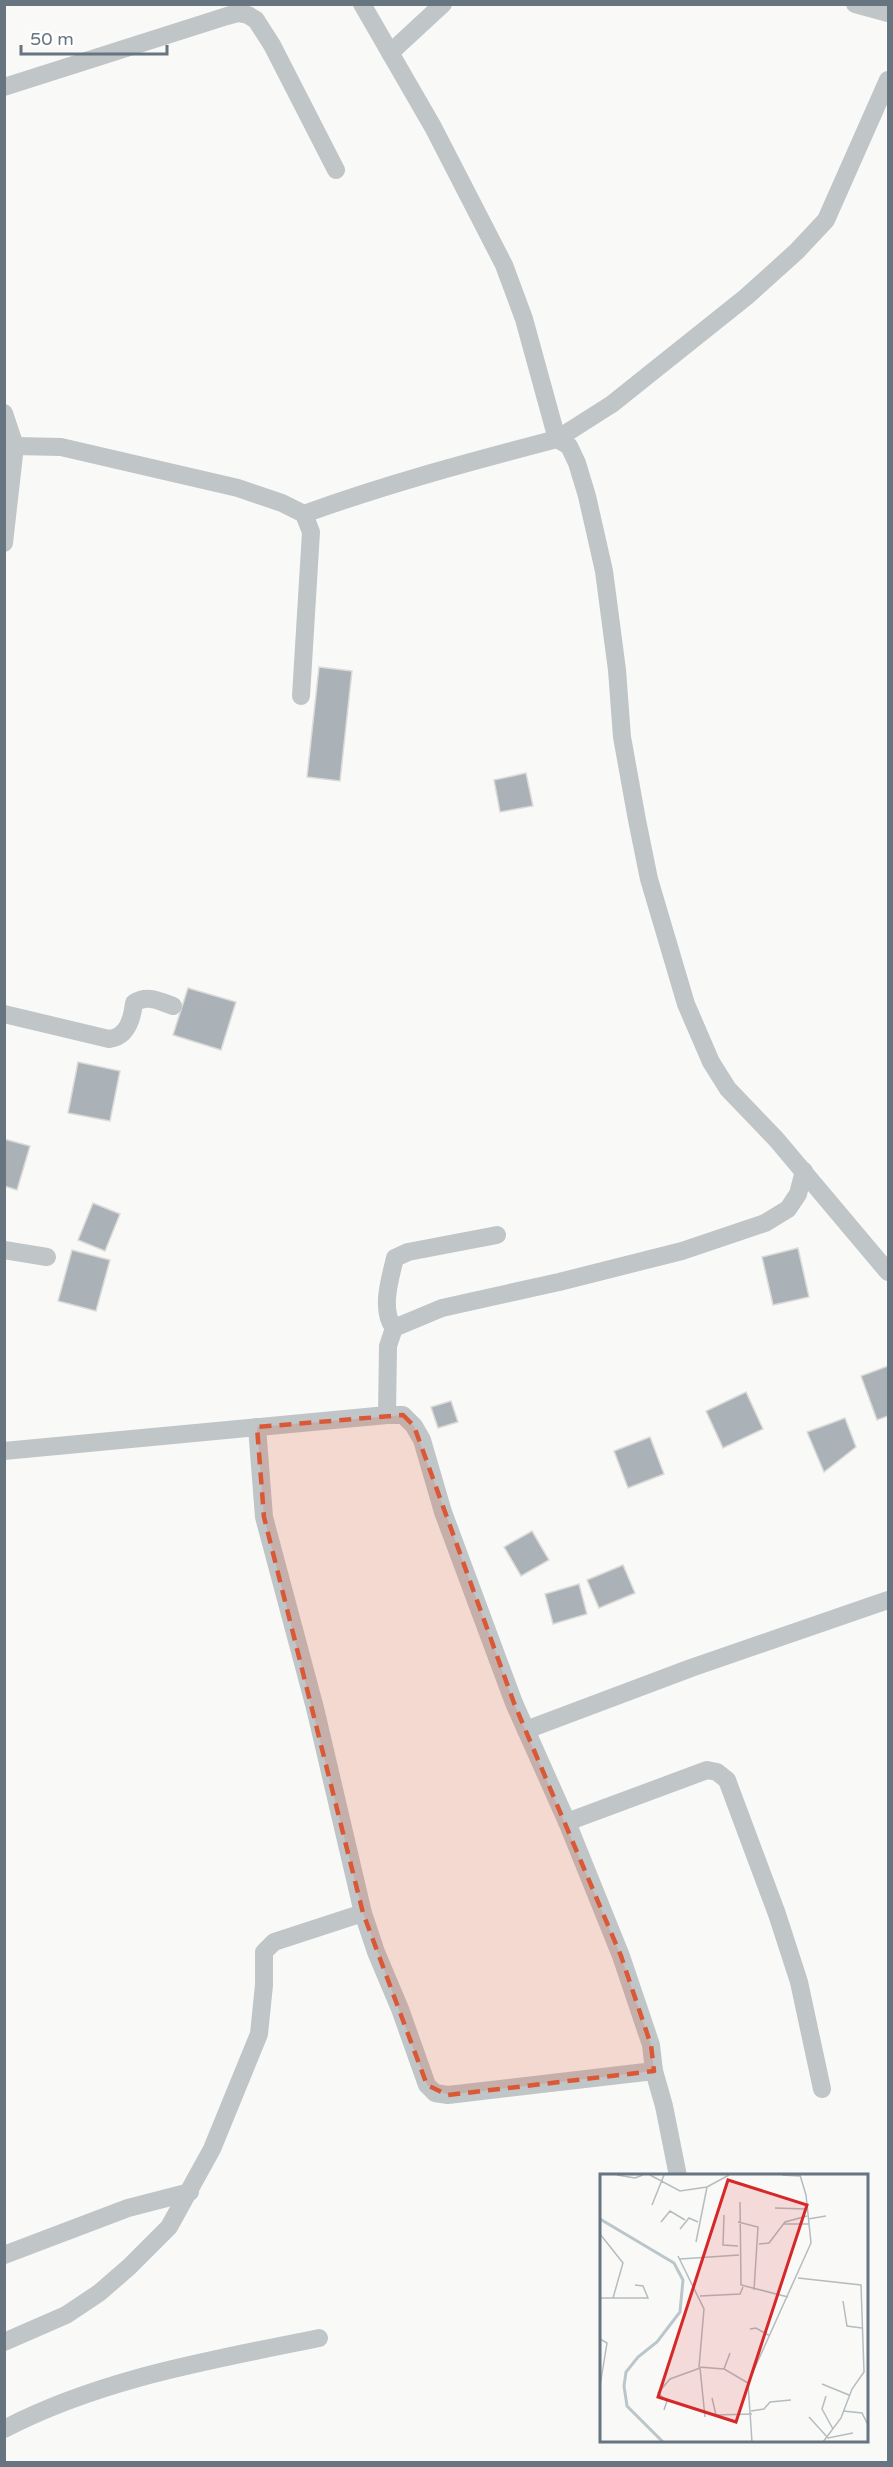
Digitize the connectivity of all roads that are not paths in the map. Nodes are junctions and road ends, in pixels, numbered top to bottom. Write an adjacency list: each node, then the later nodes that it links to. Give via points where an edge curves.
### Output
1 (362, 4): 6 (street)
2 (443, 4): 6 (street)
3 (855, 4): 5 (street)
4 (251, 10): 8 (street); 9 (street)
5 (888, 13)
6 (390, 53): 11 (street, via 434,127 504,265 524,319)
7 (888, 80): 11 (street, via 826,220 746,297 612,404)
8 (4, 87)
9 (336, 170)
10 (4, 413): 12 (street)
11 (557, 439): 13 (street, via 378,487); 18 (street, via 569,446 587,496 603,571 622,737 637,820 649,879 686,1004 711,1062 728,1089)
12 (15, 446): 13 (street, via 62,447 238,488); 14 (street)
13 (304, 514): 15 (street, via 311,532)
14 (4, 543)
15 (300, 696)
16 (173, 1006): 17 (street, via 147,997 141,999 134,1004 125,1033 109,1039)
17 (4, 1014)
18 (804, 1171): 22 (street); 23 (street, via 798,1194 788,1209 765,1223 682,1251 442,1308)
19 (497, 1235): 23 (street, via 395,1258 386,1309)
20 (4, 1250): 21 (street)
21 (47, 1257)
22 (888, 1272)
23 (394, 1328): 24 (street, via 388,1346)
24 (387, 1415): 25 (street); 28 (street, via 403,1415 422,1440 443,1512)
25 (257, 1427): 26 (street); 30 (street, via 264,1517 315,1708)
26 (4, 1451)
27 (888, 1600): 28 (street)
28 (526, 1730): 29 (street)
29 (567, 1822): 31 (street, via 642,2014); 32 (street, via 707,1770 727,1780 799,1982)
30 (363, 1913): 31 (street, via 427,2085 435,2092 448,2095); 34 (street, via 273,1942 264,1952 259,2034)
31 (654, 2071): 33 (street)
32 (822, 2088)
33 (678, 2174)
34 (190, 2192): 35 (street, via 128,2208); 37 (street, via 170,2227 99,2293 66,2315)
35 (4, 2255)
36 (319, 2337): 38 (street, via 195,2363 96,2390)
37 (4, 2342)
38 (4, 2429)

